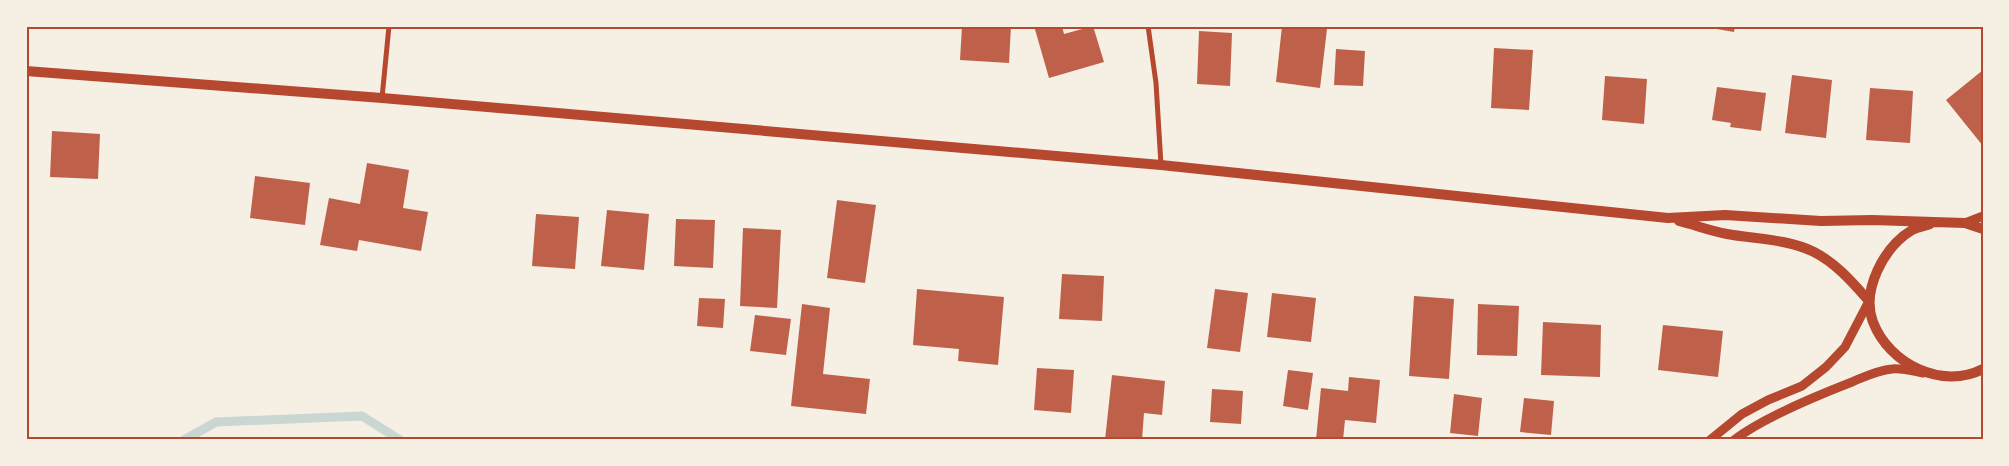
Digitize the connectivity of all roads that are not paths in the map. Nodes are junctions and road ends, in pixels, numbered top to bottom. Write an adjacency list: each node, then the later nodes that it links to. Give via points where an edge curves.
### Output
1 (389, 26): 4 (street)
2 (1148, 26): 5 (street, via 1156,83)
3 (26, 71): 4 (main road)
4 (382, 98): 5 (main road)
5 (1161, 165): 7 (main road)
6 (1983, 216): 9 (street)
7 (1668, 218): 8 (main road, via 1725,215 1821,221); 11 (main road, via 1813,252 1829,262)
8 (1938, 222): 9 (main road); 11 (main road, via 1913,230 1892,246 1878,269)
9 (1966, 223): 10 (main road)
10 (1983, 229)
11 (1869, 301): 13 (main road, via 1873,322 1888,346 1906,363); 14 (street, via 1845,347 1826,367 1802,386 1742,414)
12 (1983, 368): 13 (main road, via 1952,377)
13 (1927, 374): 15 (street, via 1892,369 1868,376 1780,414 1743,432)
14 (1710, 440)
15 (1734, 440)

